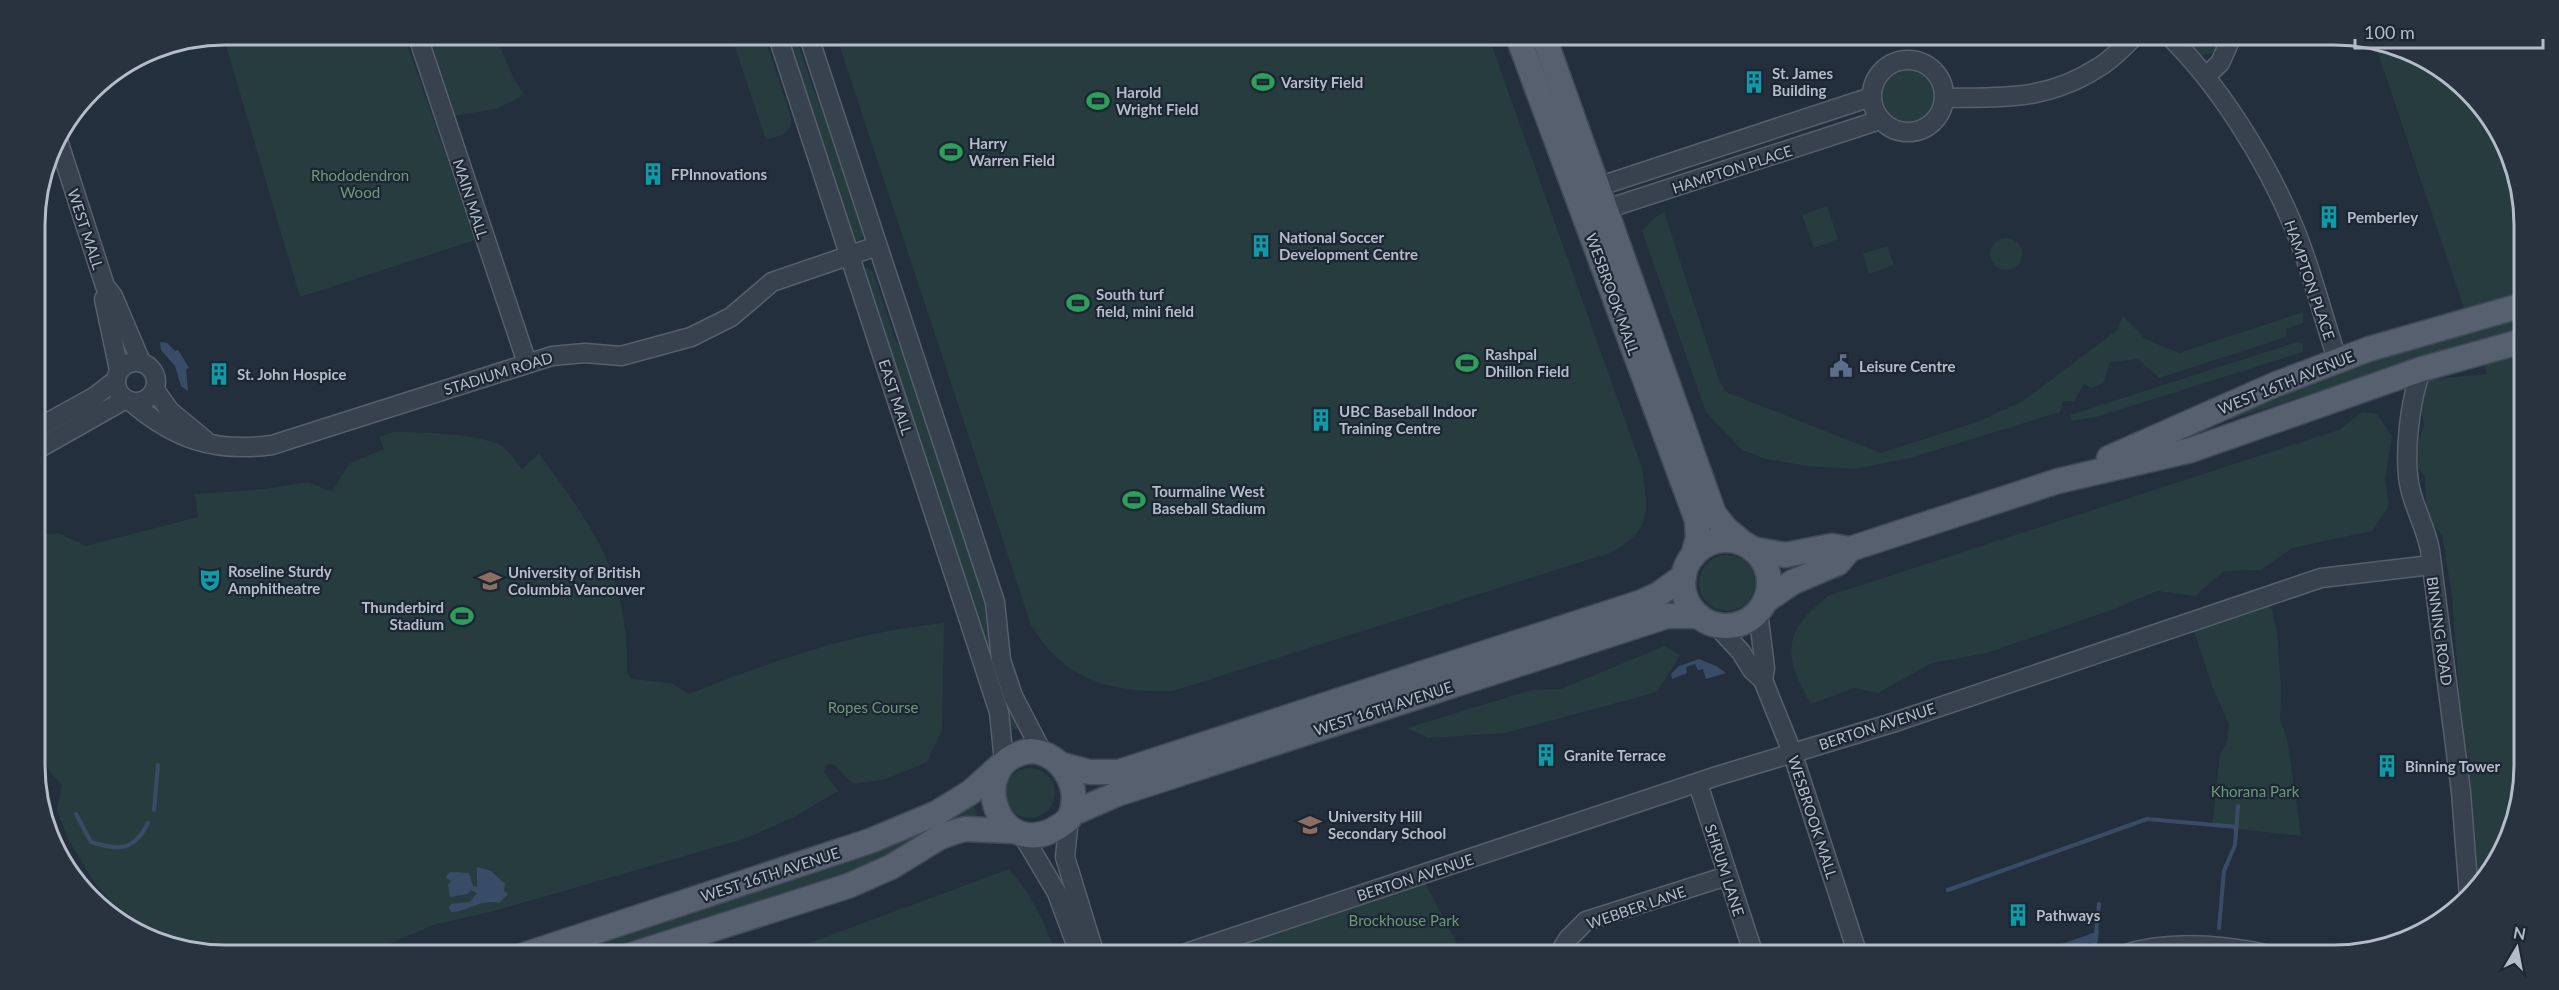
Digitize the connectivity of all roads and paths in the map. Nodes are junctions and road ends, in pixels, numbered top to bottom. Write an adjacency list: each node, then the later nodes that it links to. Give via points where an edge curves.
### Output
1 (421, 45): 25 (street, MAIN MALL)
2 (781, 45): 19 (street, EAST MALL)
3 (811, 45): 18 (street, EAST MALL)
4 (1521, 45): 15 (main road, WESBROOK MALL)
5 (1547, 45): 14 (main road, WESBROOK MALL)
6 (2126, 45): 11 (street, via 2101,67 2067,85 2030,96)
7 (2177, 45): 9 (street, HAMPTON PLACE)
8 (2228, 45): 9 (street, via 2220,63)
9 (2206, 76): 23 (street, HAMPTON PLACE, via 2280,196 2305,257)
10 (1871, 97): 11 (street, via 1885,68 1910,60 1938,76); 12 (street); 14 (street, HAMPTON PLACE)
11 (1944, 98): 12 (street, via 1938,117 1922,130 1899,132)
12 (1880, 120): 16 (street, HAMPTON PLACE)
13 (61, 151): 20 (street, WEST MALL)
14 (1599, 186): 15 (street, HAMPTON PLACE); 16 (main road, WESBROOK MALL)
15 (1576, 194): 17 (main road, WESBROOK MALL)
16 (1607, 209): 17 (street, HAMPTON PLACE); 34 (main road, WESBROOK MALL, via 1714,514 1726,530)
17 (1584, 217): 37 (main road, WESBROOK MALL, via 1697,520 1698,538)
18 (877, 246): 19 (street, STADIUM ROAD); 41 (street, EAST MALL, via 995,602 1001,660 1013,696)
19 (849, 254): 25 (street, STADIUM ROAD, via 772,282 731,317 691,337 621,356 568,353); 43 (street, EAST MALL, via 999,712)
20 (105, 286): 24 (street, WEST MALL); 27 (street, WEST MALL)
21 (2514, 307): 23 (main road, WEST 16TH AVENUE, via 2417,333)
22 (2514, 343): 26 (main road, WEST 16TH AVENUE)
23 (2338, 361): 33 (main road, WEST 16TH AVENUE, via 2196,419)
24 (141, 362): 27 (street, via 130,363); 28 (street, via 154,374)
25 (527, 363): 31 (street, STADIUM ROAD, via 272,445 242,448)
26 (2422, 369): 33 (main road, WEST 16TH AVENUE, via 2191,450); 36 (street, BINNING ROAD, via 2413,394 2409,485 2427,533)
27 (118, 375): 29 (street, via 118,392); 30 (street, via 94,397)
28 (155, 390): 29 (street, via 146,399); 31 (street, via 170,411)
29 (128, 400): 31 (street, STADIUM ROAD, via 175,434); 32 (street)
30 (45, 424)
31 (209, 443)
32 (45, 445)
33 (2058, 482): 35 (main road, WEST 16TH AVENUE)
34 (1747, 546): 35 (main road, WEST 16TH AVENUE, via 1785,555 1832,546); 37 (main road, via 1715,541); 38 (main road, via 1767,570 1769,588)
35 (1850, 549): 38 (main road, WEST 16TH AVENUE, via 1838,563 1793,582)
36 (2431, 565): 42 (street, BERTON AVENUE, via 2322,578 1889,724); 49 (street, BINNING ROAD, via 2458,768)
37 (1688, 566): 39 (main road, via 1685,596); 44 (main road, WEST 16TH AVENUE, via 1659,594 1642,602 1119,772 1089,772)
38 (1762, 606): 39 (main road, via 1749,619 1734,625); 40 (street, WESBROOK MALL)
39 (1707, 620): 40 (street, WESBROOK MALL, via 1741,652); 46 (main road, WEST 16TH AVENUE, via 1667,616 1146,784)
40 (1763, 680): 42 (street, WESBROOK MALL)
41 (1042, 752): 43 (main road, via 1020,752); 44 (main road)
42 (1792, 752): 45 (street, BERTON AVENUE); 57 (street, WESBROOK MALL)
43 (1003, 764): 47 (main road, via 992,789 995,806 1001,819); 50 (main road, WEST 16TH AVENUE, via 971,792 937,813 870,841)
44 (1063, 765): 46 (main road, via 1072,790)
45 (1698, 784): 48 (street, SHRUM LANE); 54 (street, BERTON AVENUE)
46 (1070, 816): 47 (main road, via 1046,834 1032,837); 53 (street, via 1065,857)
47 (1017, 833): 51 (main road, via 964,829 954,832 891,867 848,885); 52 (street, via 1057,892)
48 (1727, 876): 55 (street, WEBBER LANE, via 1586,921); 56 (street, SHRUM LANE)
49 (2468, 885)
50 (557, 945)
51 (665, 945)
52 (1076, 945)
53 (1092, 945)
54 (1211, 945)
55 (1564, 945)
56 (1751, 945)
57 (1855, 945)

